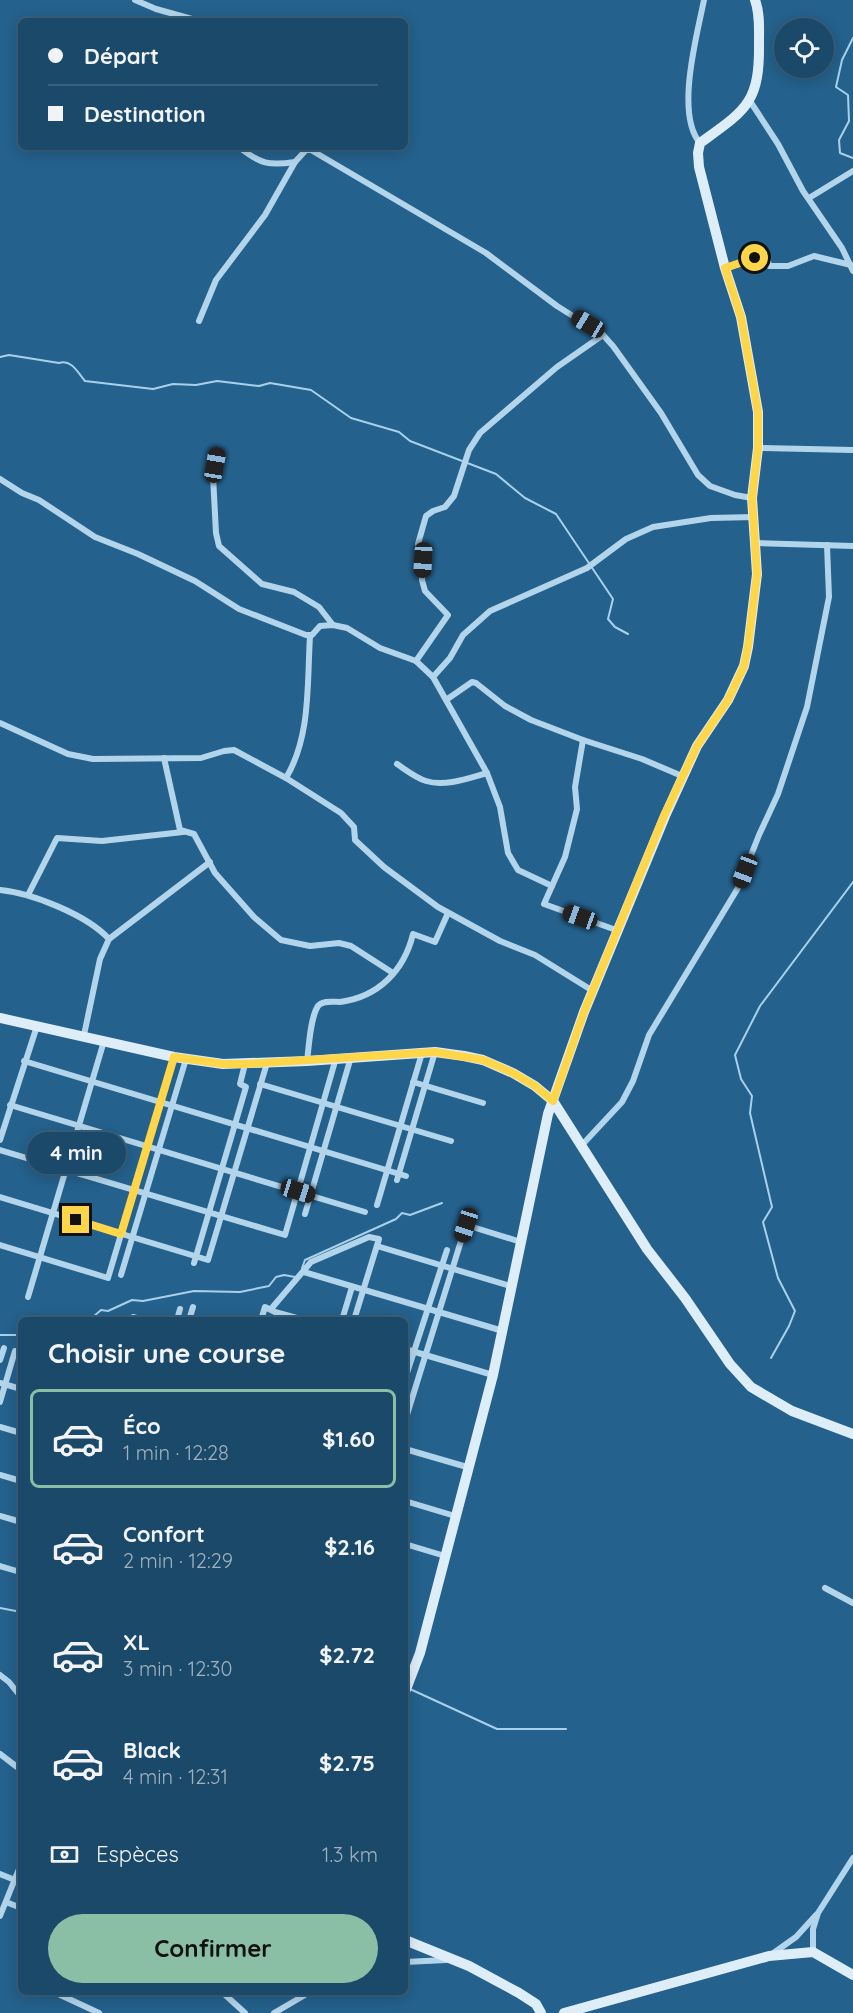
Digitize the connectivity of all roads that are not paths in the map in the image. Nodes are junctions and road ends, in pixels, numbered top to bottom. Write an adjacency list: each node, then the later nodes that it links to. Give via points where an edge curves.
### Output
1 (135, 0): 4 (street)
2 (704, 0): 6 (street, via 688,97 693,131)
3 (755, 0): 5 (street, via 758,67)
4 (189, 18)
5 (750, 101): 6 (street, via 738,115); 10 (street)
6 (700, 143): 11 (street, via 699,167)
7 (243, 150): 8 (street, via 274,165)
8 (295, 162): 13 (street, via 265,215 216,280); 14 (street, via 306,150 319,154 486,252)
9 (853, 171): 10 (street)
10 (808, 198): 12 (street)
11 (725, 268): 12 (street, via 767,255 769,266 788,266 814,256); 15 (street, via 741,317 758,412)
12 (852, 268)
13 (199, 321)
14 (603, 335): 19 (street, via 661,413 698,475 710,486); 26 (street, via 557,367 480,433 454,496 445,507 426,516 418,544 423,560 422,580 425,591 448,615)
15 (758, 448): 16 (street); 19 (street)
16 (853, 450)
17 (217, 453): 24 (street, via 213,477 219,546 262,584 294,592 319,608)
18 (0, 479): 25 (street, via 95,537 195,581 239,609)
19 (752, 498): 20 (street)
20 (754, 517): 21 (street); 27 (street, via 653,526 626,539 587,568 490,611 463,634 450,658)
21 (756, 543): 22 (street); 34 (street, via 757,574 744,666)
22 (827, 545): 23 (street); 78 (street, via 830,597 807,707 778,794 738,888 649,1035 622,1102)
23 (853, 546)
24 (333, 625): 25 (street, via 320,626); 26 (street)
25 (310, 636): 35 (street, via 303,736)
26 (416, 661): 27 (street)
27 (433, 677): 28 (street)
28 (446, 699): 30 (street, via 472,682 477,683 505,706); 33 (street)
29 (0, 723): 31 (street, via 68,754 93,759)
30 (583, 740): 34 (street); 38 (street, via 575,787 577,809 565,857)
31 (164, 758): 35 (street, via 201,758 234,750); 36 (street)
32 (397, 764): 33 (street, via 434,783)
33 (487, 773): 38 (street, via 501,807 508,853 518,870)
34 (682, 776): 42 (street)
35 (286, 778): 41 (street, via 341,813 354,827 355,840 384,867)
36 (183, 832): 37 (street, via 194,834); 40 (street, via 102,841 57,838)
37 (210, 862): 43 (street); 44 (street, via 254,917 281,940 310,946 351,946)
38 (552, 886): 42 (street, via 544,904)
39 (0, 890): 40 (street)
40 (28, 895): 43 (street, via 102,930)
41 (448, 913): 44 (street, via 435,942 413,934); 45 (street, via 535,955)
42 (616, 930): 45 (street)
43 (110, 939): 48 (street, via 100,959)
44 (393, 973): 57 (street, via 380,988 364,996 319,1005)
45 (593, 992): 64 (street)
46 (0, 1018): 47 (street)
47 (37, 1026): 48 (street); 56 (street)
48 (84, 1035): 49 (street)
49 (104, 1040): 52 (street); 60 (street)
50 (422, 1052): 51 (street); 53 (street); 61 (street)
51 (435, 1052): 63 (street); 64 (street, via 483,1060 520,1078)
52 (174, 1057): 54 (street); 65 (street)
53 (351, 1057): 55 (street); 70 (street)
54 (186, 1059): 59 (street); 69 (street)
55 (336, 1059): 57 (street); 66 (street)
56 (24, 1061): 60 (street); 68 (street)
57 (307, 1061): 58 (street)
58 (267, 1063): 59 (street); 62 (street)
59 (245, 1064): 72 (street, via 240,1084 246,1087)
60 (92, 1082): 65 (street); 71 (street)
61 (413, 1082): 63 (street); 73 (street)
62 (260, 1084): 66 (street); 74 (street)
63 (425, 1086): 67 (street); 75 (street)
64 (553, 1101): 78 (street); 103 (street)
65 (160, 1102): 69 (street); 79 (street)
66 (323, 1103): 70 (street); 80 (street)
67 (483, 1103)
68 (10, 1105): 71 (street); 76 (street)
69 (172, 1106): 72 (street); 82 (street)
70 (336, 1107): 73 (street); 83 (street)
71 (79, 1125): 79 (street); 85 (street)
72 (235, 1125): 74 (street); 84 (street)
73 (400, 1126): 75 (street); 86 (street)
74 (247, 1128): 80 (street); 87 (street)
75 (412, 1129): 77 (street); 89 (street)
76 (0, 1140)
77 (451, 1141)
78 (582, 1145): 144 (street, via 648,1249 751,1388 792,1411)
79 (147, 1146): 82 (street); 90 (street)
80 (311, 1147): 83 (street); 91 (street)
81 (0, 1150): 85 (street)
82 (159, 1150): 84 (street); 92 (street)
83 (323, 1151): 86 (street); 93 (street)
84 (222, 1169): 87 (street); 98 (street)
85 (66, 1170): 90 (street); 97 (street)
86 (387, 1170): 89 (street); 95 (street)
87 (234, 1172): 91 (street); 100 (street)
88 (406, 1176): 89 (street)
89 (398, 1177)
90 (134, 1190): 92 (street); 101 (street)
91 (298, 1191): 93 (street); 100 (street, via 285,1235)
92 (146, 1194): 98 (street); 102 (street)
93 (310, 1195): 96 (street); 99 (street)
94 (0, 1197): 97 (street)
95 (377, 1205)
96 (365, 1212)
97 (53, 1213): 101 (street); 107 (street)
98 (209, 1213): 100 (street); 108 (street)
99 (305, 1214)
100 (221, 1216): 108 (street, via 208,1260)
101 (121, 1234): 102 (street); 107 (street, via 108,1278)
102 (133, 1237): 108 (street); 112 (street)
103 (521, 1242): 110 (street, via 466,1225); 113 (street)
104 (0, 1245): 107 (street)
105 (377, 1246): 109 (street); 111 (street, via 379,1239 369,1237 310,1262); 115 (street)
106 (447, 1250): 109 (street)
107 (40, 1257): 116 (street)
108 (195, 1260)
109 (442, 1266): 110 (street); 119 (street)
110 (453, 1269): 113 (street); 121 (street)
111 (304, 1272): 114 (street); 120 (street)
112 (121, 1275)
113 (510, 1286): 129 (street)
114 (352, 1287): 115 (street); 127 (street)
115 (363, 1290): 119 (street); 128 (street)
116 (28, 1298)
117 (194, 1307): 123 (street)
118 (180, 1309): 122 (street)
119 (428, 1309): 121 (street); 133 (street)
120 (273, 1310): 124 (street, via 265,1306); 125 (street); 126 (street)
121 (439, 1312): 129 (street); 134 (street)
122 (178, 1317)
123 (190, 1317)
124 (262, 1317)
125 (273, 1317)
126 (295, 1317)
127 (343, 1317)
128 (355, 1317)
129 (503, 1331): 137 (street)
130 (4, 1348): 135 (street)
131 (408, 1350): 133 (street)
132 (15, 1351): 138 (street)
133 (414, 1352): 134 (street); 136 (street)
134 (425, 1355): 137 (street); 140 (street)
135 (0, 1360)
136 (408, 1370)
137 (493, 1375): 146 (street)
138 (3, 1384): 139 (street); 141 (street)
139 (18, 1388)
140 (408, 1398)
141 (0, 1402)
142 (0, 1427): 143 (street)
143 (18, 1432)
144 (853, 1434)
145 (408, 1450): 146 (street)
146 (467, 1467): 151 (street)
147 (0, 1475): 148 (street)
148 (18, 1480)
149 (408, 1503): 151 (street)
150 (0, 1516): 152 (street)
151 (455, 1516): 154 (street)
152 (18, 1521)
153 (408, 1545): 154 (street)
154 (445, 1556): 160 (street)
155 (0, 1566): 156 (street)
156 (18, 1571)
157 (825, 1588): 158 (street)
158 (853, 1603)
159 (0, 1675): 161 (street)
160 (408, 1685)
161 (18, 1693)
162 (0, 1754): 163 (street)
163 (18, 1768)
164 (853, 1858): 170 (street)
165 (18, 1872): 167 (street)
166 (0, 1874): 167 (street)
167 (15, 1880): 168 (street)
168 (6, 1902): 169 (street); 171 (street)
169 (18, 1907)
170 (818, 1912): 173 (street); 174 (street, via 796,1937)
171 (0, 1916)
172 (408, 1942): 175 (street)
173 (813, 1952): 174 (street); 177 (street)
174 (769, 1956): 185 (street)
175 (453, 1960): 176 (street); 184 (street, via 519,1993 536,2004)
176 (408, 1962)
177 (853, 1975)
178 (60, 1995): 181 (street)
179 (225, 1995): 182 (street)
180 (303, 1995): 183 (street)
181 (99, 2013)
182 (245, 2013)
183 (274, 2013)
184 (541, 2013)
185 (564, 2013)

